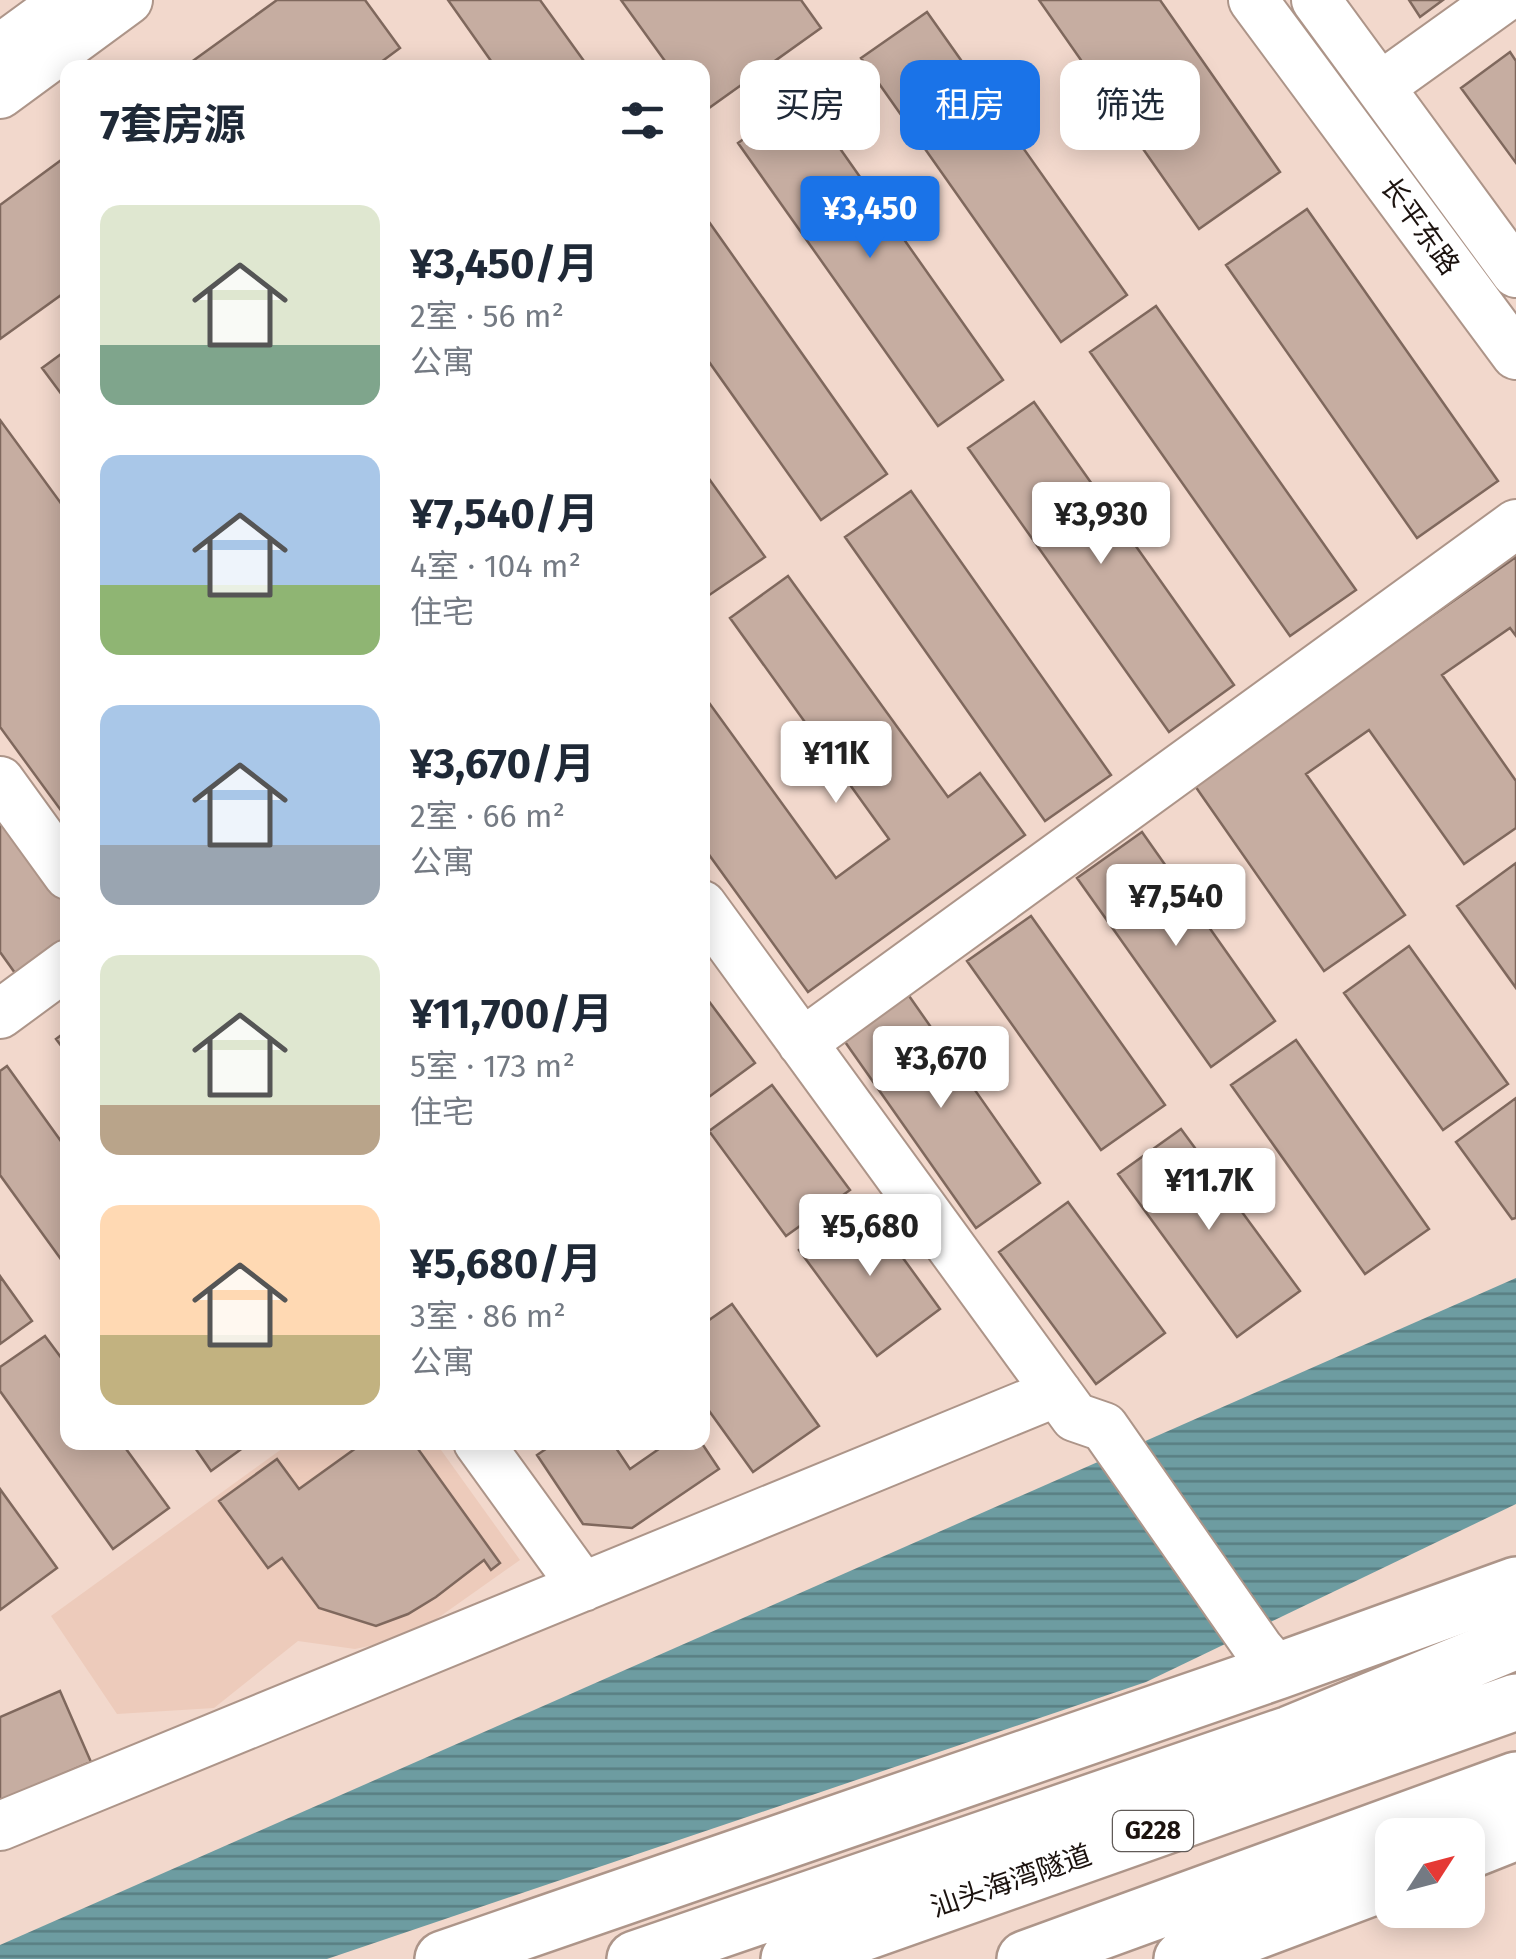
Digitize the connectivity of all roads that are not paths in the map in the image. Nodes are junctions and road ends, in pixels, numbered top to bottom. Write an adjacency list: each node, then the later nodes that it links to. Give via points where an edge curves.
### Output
1 (128, 0): 5 (street)
2 (1253, 0): 10 (street, 长平东路)
3 (1316, 0): 7 (street, 长平东路)
4 (1501, 0): 7 (street)
5 (79, 35): 6 (street); 8 (street)
6 (0, 49)
7 (1380, 86): 9 (street, 长平东路)
8 (0, 94)
9 (1516, 273)
10 (1516, 356)
11 (1516, 524): 17 (street)
12 (0, 781): 13 (street)
13 (60, 863)
14 (710, 916): 17 (street)
15 (60, 970): 16 (street)
16 (0, 1014)
17 (802, 1043): 18 (street)
18 (1057, 1392): 21 (street); 23 (street, via 1074,1417 1104,1427)
19 (484, 1450): 21 (street)
20 (1516, 1585): 23 (main road)
21 (583, 1587): 26 (street)
22 (1516, 1642): 31 (main road, via 1290,1734)
23 (1268, 1660): 30 (main road)
24 (1516, 1702): 32 (main road, 汕头海湾隧道 / G228)
25 (1516, 1780): 33 (main road)
26 (0, 1826)
27 (1516, 1832): 28 (main road)
28 (1485, 1844)
29 (1375, 1886): 34 (main road)
30 (443, 1959)
31 (635, 1959)
32 (790, 1959)
33 (1025, 1959)
34 (1182, 1959)

